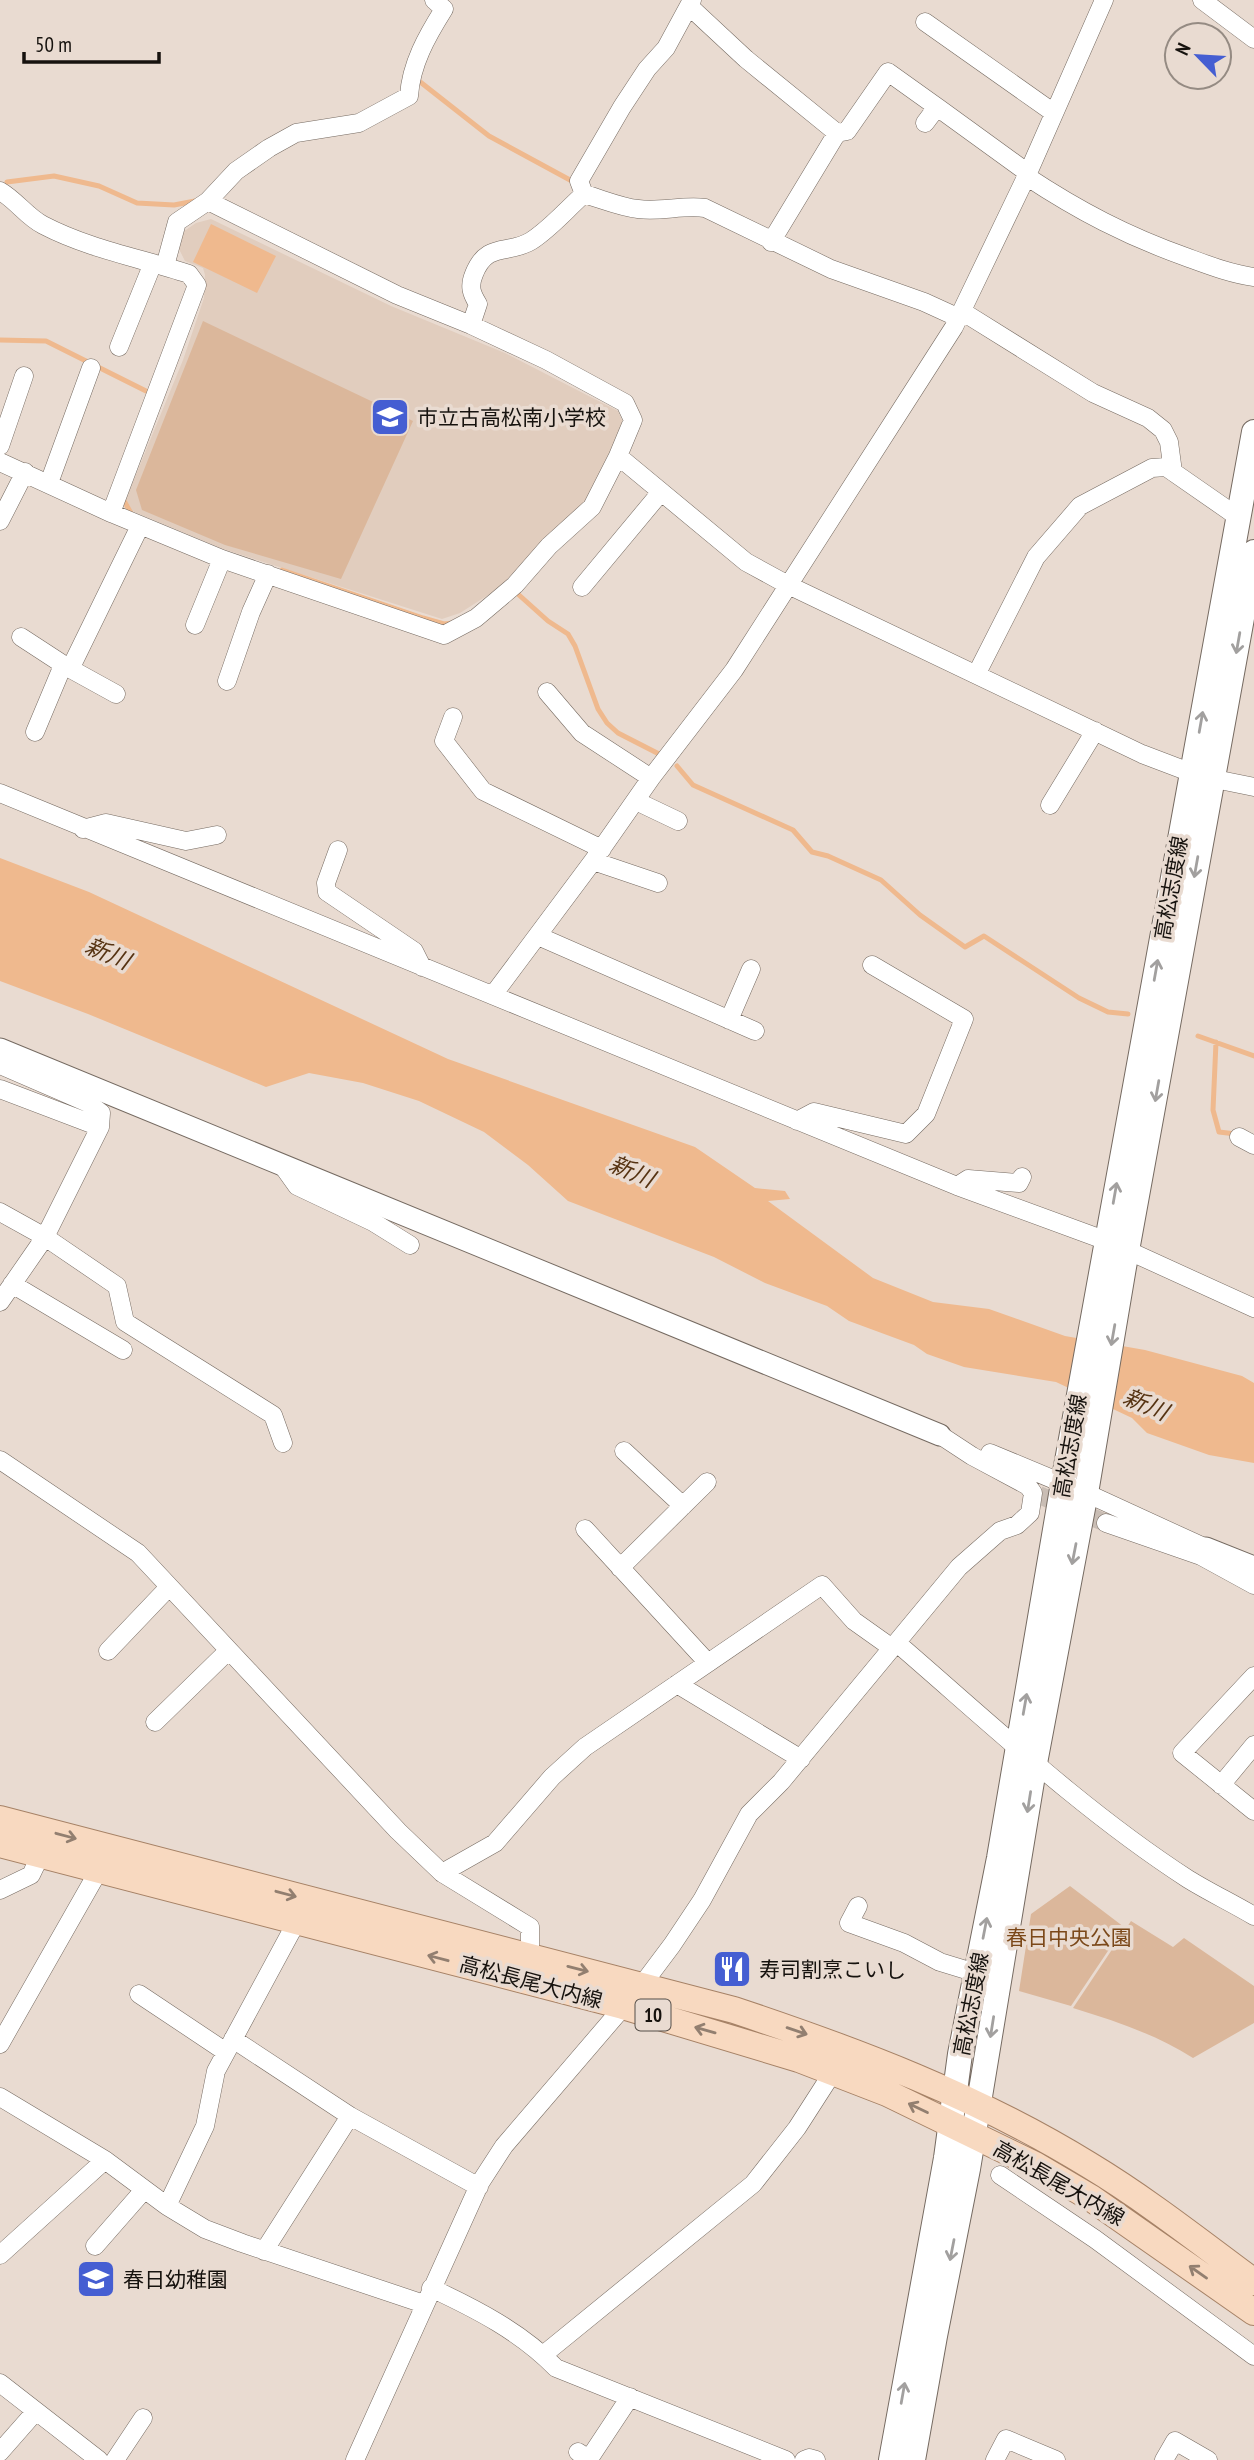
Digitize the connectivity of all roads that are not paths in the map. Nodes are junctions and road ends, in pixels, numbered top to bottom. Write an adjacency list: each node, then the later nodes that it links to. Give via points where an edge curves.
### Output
1 (434, 0): 14 (street, via 444,9 410,75 408,96 359,123 296,133 236,171)
2 (1104, 0): 8 (street)
3 (1202, 0): 6 (street)
4 (691, 3): 10 (street, via 746,59); 13 (street, via 579,181)
5 (925, 22): 8 (street)
6 (1254, 39)
7 (937, 107): 9 (street); 10 (street, via 888,72 847,131); 11 (street)
8 (1054, 113): 11 (street)
9 (925, 123)
10 (837, 133): 15 (street)
11 (1027, 175): 17 (street, via 1119,231); 18 (street)
12 (0, 191): 16 (street, via 39,223 69,238)
13 (584, 194): 15 (street, via 639,209 705,208); 19 (street, via 530,242 492,251 477,265 470,293 478,304)
14 (208, 201): 16 (street, via 177,222); 19 (street, via 397,295)
15 (771, 242): 18 (street, via 831,269)
16 (159, 265): 20 (street); 31 (street, via 189,274 197,285)
17 (1254, 277)
18 (961, 315): 28 (street, via 1093,393 1148,418 1169,442); 38 (street)
19 (471, 325): 25 (street, via 625,403 633,420)
20 (119, 347)
21 (91, 368): 29 (street)
22 (24, 376): 24 (street)
23 (1254, 432): 32 (main road, 高松志度線)
24 (0, 446)
25 (618, 456): 30 (street); 37 (street, via 592,508 476,618 444,635)
26 (0, 461): 27 (street)
27 (24, 472): 29 (street); 33 (street)
28 (1173, 472): 32 (street); 44 (street, via 1166,467 1152,468 1080,506 1036,557)
29 (49, 483): 31 (street)
30 (661, 492): 38 (street, via 747,562); 39 (street)
31 (111, 513): 34 (street)
32 (1238, 517): 51 (main road, 高松志度線, one-way to 32)
33 (0, 521)
34 (140, 526): 36 (street); 43 (street)
35 (1254, 552): 40 (main road, 高松志度線)
36 (222, 559): 37 (street); 41 (street)
37 (268, 574): 45 (street)
38 (788, 585): 44 (street); 52 (street, via 734,670)
39 (582, 587)
40 (1251, 587): 51 (main road, 高松志度線, one-way to 51)
41 (195, 625)
42 (21, 637): 43 (street)
43 (67, 667): 47 (street); 50 (street, via 61,670)
44 (977, 673): 49 (street)
45 (227, 681)
46 (547, 692): 52 (street, via 582,733)
47 (116, 694)
48 (453, 717): 61 (street, via 444,741 483,791)
49 (1095, 731): 51 (street); 56 (street)
50 (36, 732)
51 (1202, 776): 53 (street); 81 (main road, 高松志度線)
52 (651, 778): 55 (street)
53 (1254, 787)
54 (0, 793): 58 (street)
55 (636, 801): 57 (street); 61 (street)
56 (1051, 805)
57 (678, 821)
58 (83, 829): 59 (street, via 106,823 186,841); 65 (street)
59 (217, 835)
60 (338, 850): 65 (street, via 327,892 414,951)
61 (598, 855): 62 (street); 63 (street)
62 (658, 883)
63 (538, 936): 67 (street); 68 (street)
64 (872, 965): 73 (street, via 964,1019 926,1114 906,1134 814,1112)
65 (422, 967): 67 (street)
66 (751, 969): 68 (street)
67 (493, 995): 73 (street)
68 (729, 1020): 69 (street)
69 (755, 1031)
70 (0, 1049): 75 (street)
71 (0, 1065): 74 (street, via 89,1103 101,1113)
72 (0, 1089): 74 (street)
73 (797, 1121): 77 (street)
74 (100, 1127): 79 (street)
75 (282, 1165): 80 (street, via 298,1186); 88 (street)
76 (1022, 1177): 77 (street, via 1019,1183 968,1179)
77 (957, 1186): 81 (street)
78 (0, 1212): 79 (street)
79 (45, 1237): 82 (street); 89 (street, via 117,1286 125,1322 273,1415)
80 (411, 1245)
81 (1115, 1254): 84 (street); 92 (main road, 高松志度線); 94 (main road, 高松志度線, one-way to 94)
82 (12, 1284): 85 (street); 87 (street)
83 (1254, 1293): 84 (street)
84 (1223, 1294): 86 (street)
85 (0, 1302)
86 (1254, 1308)
87 (123, 1350)
88 (940, 1435): 92 (street); 103 (street, via 1036,1494 1026,1519 1000,1531 959,1567)
89 (282, 1443)
90 (624, 1451): 95 (street)
91 (0, 1460): 102 (street, via 138,1553)
92 (1064, 1480): 94 (street); 111 (main road, 高松志度線, one-way to 92)
93 (708, 1482): 95 (street)
94 (1087, 1490): 98 (street); 111 (main road, 高松志度線, one-way to 111)
95 (683, 1506): 100 (street)
96 (1106, 1523): 98 (street)
97 (584, 1529): 100 (street)
98 (1203, 1552): 99 (street); 101 (street)
99 (1254, 1567)
100 (620, 1568): 106 (street)
101 (1254, 1585)
102 (169, 1587): 104 (street); 105 (street)
103 (894, 1645): 106 (street, via 854,1621 822,1585); 111 (street); 112 (street)
104 (229, 1650): 109 (street); 119 (street)
105 (108, 1651)
106 (708, 1663): 108 (street)
107 (1254, 1676): 113 (street, via 1182,1753)
108 (677, 1684): 112 (street); 119 (street, via 585,1747 552,1777 495,1843)
109 (155, 1722)
110 (1254, 1745): 113 (street)
111 (1026, 1756): 122 (street, via 1189,1880); 125 (main road, 高松志度線, one-way to 111); 134 (main road, 高松志度線, one-way to 134)
112 (800, 1759): 126 (street, via 749,1814 702,1900)
113 (1222, 1785): 114 (street)
114 (1254, 1811)
115 (0, 1819): 124 (main road, 高松長尾大内線 / 10, one-way to 124)
116 (0, 1844): 117 (main road, 高松長尾大内線 / 10)
117 (41, 1854): 118 (main road, 高松長尾大内線 / 10); 120 (street, via 31,1875)
118 (99, 1870): 123 (main road, 高松長尾大内線 / 10); 129 (street)
119 (442, 1873): 124 (street, via 530,1927)
120 (0, 1890)
121 (858, 1906): 125 (street, via 849,1923)
122 (1254, 1916)
123 (297, 1921): 128 (main road, 高松長尾大内線 / 10, one-way to 123); 130 (street)
124 (530, 1957): 126 (main road, 高松長尾大内線 / 10, one-way to 126)
125 (976, 1973): 132 (main road, 高松志度線)
126 (642, 1985): 128 (street); 132 (main road, 高松長尾大内線 / 10, one-way to 132, via 805,2034)
127 (139, 1994): 130 (street)
128 (623, 2006): 131 (main road, 高松長尾大内線 / 10, one-way to 128); 140 (street, via 504,2146)
129 (0, 2044)
130 (230, 2045): 135 (street); 142 (street, via 216,2071 205,2126)
131 (833, 2072): 136 (main road, 高松長尾大内線 / 10, one-way to 131); 149 (street, via 753,2184)
132 (955, 2095): 134 (main road, 高松長尾大内線 / 10); 136 (main road, 高松志度線)
133 (0, 2097): 138 (street)
134 (979, 2107): 137 (main road, 高松志度線); 146 (main road, 高松長尾大内線 / 10, via 1088,2164)
135 (350, 2116): 140 (street); 144 (street)
136 (951, 2123): 137 (main road, 高松長尾大内線 / 10); 163 (main road, 高松志度線, one-way to 136)
137 (974, 2135): 148 (main road, 高松長尾大内線 / 10, one-way to 137, via 1091,2198); 164 (main road, 高松志度線, one-way to 164)
138 (105, 2160): 141 (street); 145 (street)
139 (1000, 2175): 150 (street)
140 (479, 2187): 147 (street)
141 (144, 2190): 142 (street); 143 (street)
142 (167, 2206): 144 (street, via 205,2229)
143 (95, 2246)
144 (264, 2251): 147 (street)
145 (0, 2255)
146 (1254, 2282)
147 (428, 2296): 149 (street, via 484,2313); 159 (street)
148 (1254, 2312)
149 (543, 2355): 152 (street, via 556,2368)
150 (1254, 2356)
151 (0, 2383): 153 (street)
152 (630, 2397): 156 (street, via 589,2459); 160 (street)
153 (36, 2411): 155 (street); 157 (street)
154 (143, 2418): 158 (street)
155 (0, 2452)
156 (578, 2452)
157 (99, 2460)
158 (115, 2460)
159 (355, 2460)
160 (786, 2460)
161 (804, 2460): 162 (street)
162 (816, 2460)
163 (891, 2460)
164 (913, 2460)
165 (995, 2460): 166 (street, via 1006,2439)
166 (1056, 2460)
167 (1164, 2460): 168 (street, via 1175,2441)
168 (1208, 2460)

